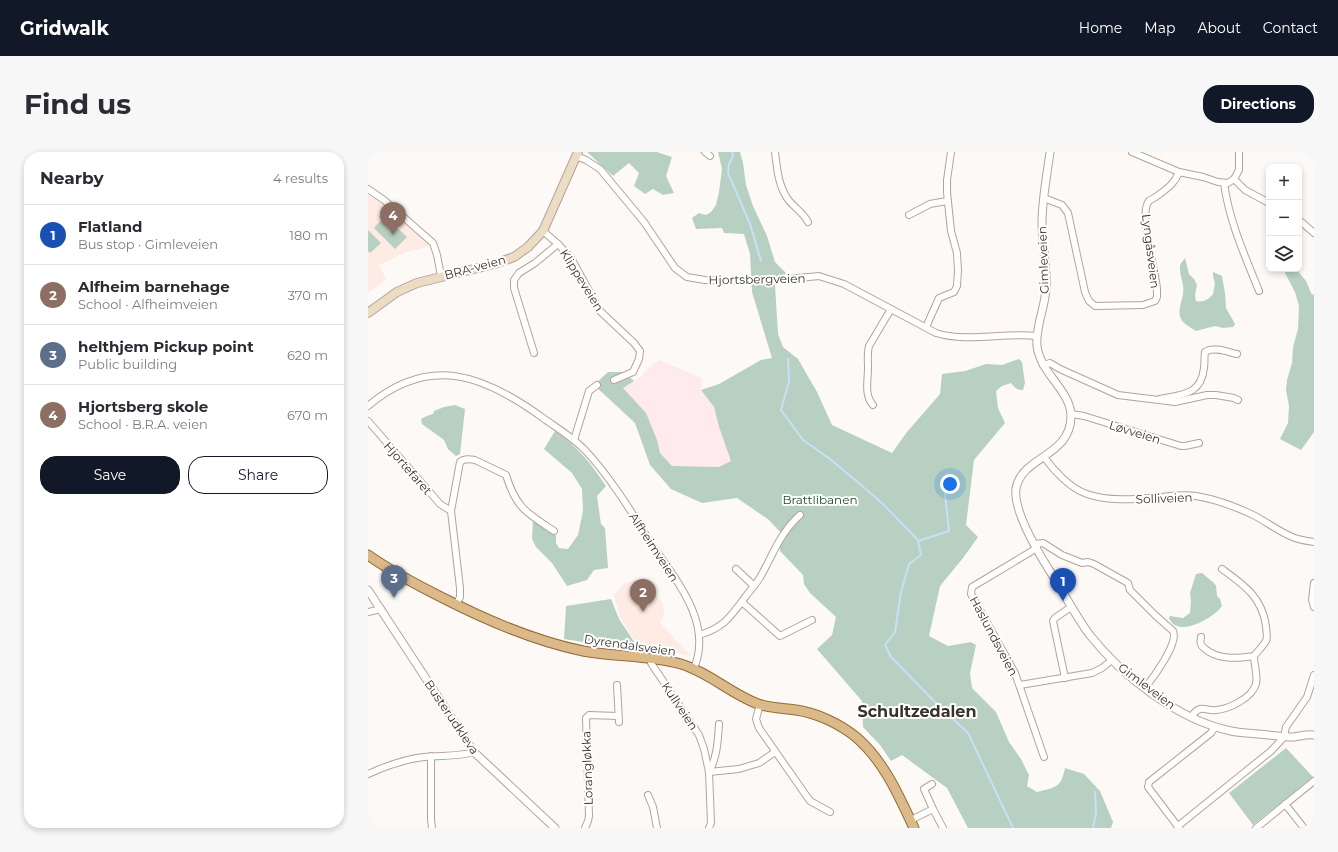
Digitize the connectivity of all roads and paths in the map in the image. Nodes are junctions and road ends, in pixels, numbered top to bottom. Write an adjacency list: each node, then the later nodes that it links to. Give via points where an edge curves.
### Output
1 (775, 152): 15 (street, via 782,189)
2 (951, 152): 12 (street)
3 (1050, 152): 11 (street, Gimleveien)
4 (1132, 152): 7 (street)
5 (1239, 152): 8 (street, via 1239,170)
6 (577, 154): 17 (main road, BRA-veien); 22 (street, Hjortsbergveien, via 600,169 644,222 675,268 687,277 727,281 788,280 819,276 844,284)
7 (1179, 172): 9 (street); 11 (street, Lyngåsveien, via 1169,188 1149,201 1146,206 1147,232 1157,297 1143,305 1095,306 1089,302 1068,212 1062,205)
8 (1234, 179): 9 (street); 13 (street, via 1245,190)
9 (1224, 183): 21 (street, via 1239,244)
10 (368, 189): 20 (street, via 433,243)
11 (1044, 198): 25 (street, Gimleveien, via 1042,225 1046,287)
12 (947, 201): 14 (street, via 930,204); 24 (street, via 957,253 957,286 951,294 939,298)
13 (1266, 201)
14 (909, 215)
15 (808, 222)
16 (1302, 222): 18 (street)
17 (543, 231): 19 (street, Klippeveien); 20 (main road, BRA-veien, via 514,257)
18 (1314, 232)
19 (558, 244): 26 (street, via 536,263 519,273 514,280 514,288); 29 (street, Klippeveien, via 571,258 600,311 640,350 634,372)
20 (441, 276): 23 (main road, BRA-veien, via 417,282 397,292)
21 (1259, 291)
22 (891, 309): 24 (street, Hjortsbergveien); 33 (street, via 867,352 868,391)
23 (368, 313)
24 (926, 327): 25 (street, Hjortsbergveien, via 942,335 961,338)
25 (1037, 336): 28 (street, Gimleveien, via 1038,351)
26 (534, 352)
27 (1238, 354): 31 (street, via 1208,349 1205,352 1202,382 1196,388)
28 (1043, 365): 31 (street, via 1050,363 1118,395); 35 (street, Gimleveien, via 1068,401)
29 (614, 380)
30 (597, 385): 37 (street, via 589,391)
31 (1157, 400): 32 (street, via 1175,402 1207,395)
32 (1238, 400)
33 (873, 405)
34 (368, 406): 37 (street, Alfheimveien, via 392,388 428,376 470,379 524,403)
35 (1071, 414): 38 (street, Løvveien, via 1181,446); 39 (street, Gimleveien, via 1068,432 1063,441)
36 (368, 422): 40 (street, Hjortefaret, via 440,504)
37 (574, 440): 58 (street, Alfheimveien, via 607,478 683,591 697,619)
38 (1199, 443)
39 (1044, 457): 43 (street, Solliveien, via 1078,491 1104,498 1120,499 1195,496 1249,514 1288,536); 44 (street, Gimleveien, via 1026,470 1016,489 1021,516)
40 (451, 511): 42 (street, via 460,462 465,459 475,460 506,475 519,505); 52 (street, via 460,588 460,597)
41 (800, 515): 49 (street, via 790,524)
42 (554, 531)
43 (1314, 542)
44 (1035, 546): 53 (street, Gimleveien); 67 (street, Haslundsveien, via 971,590); 68 (street, via 1043,543 1062,555 1082,563 1094,564 1128,583 1130,590 1155,616 1173,630 1174,638 1164,662)
45 (368, 556): 52 (main road, Dyrendalsveien)
46 (736, 569): 49 (street)
47 (1222, 569): 60 (street, via 1250,591 1262,610 1267,631 1266,640)
48 (1314, 583): 54 (street)
49 (754, 586): 51 (street)
50 (368, 590): 55 (street, Busterudkleva)
51 (742, 602): 57 (street, via 780,636); 58 (street, via 726,621 711,632)
52 (456, 605): 61 (main road, Dyrendalsveien, via 490,621 554,644 584,651)
53 (1071, 606): 62 (street, Gimleveien, via 1088,633); 65 (street, via 1053,621)
54 (1314, 607)
55 (381, 609): 56 (street); 75 (street, Busterudkleva)
56 (368, 612)
57 (812, 620)
58 (699, 635): 63 (street, Alfheimveien, via 698,656)
59 (1201, 637): 60 (street, via 1202,646 1216,655 1233,658)
60 (1254, 656): 70 (street, via 1257,678 1250,694 1225,709 1214,711 1202,708)
61 (652, 658): 63 (main road, Dyrendalsveien); 79 (street, Kullveien, via 651,663 699,735)
62 (1112, 660): 65 (street, via 1092,673); 68 (street, Gimleveien)
63 (694, 668): 69 (main road, Dyrendalsveien, via 742,697)
64 (1314, 675): 74 (street, via 1307,696 1286,727)
65 (1065, 678): 67 (street)
66 (618, 685): 92 (street, Lorangløkka, via 619,719 589,715 586,718 589,816)
67 (1020, 686): 78 (street, Haslundsveien)
68 (1145, 688): 70 (street, Gimleveien)
69 (760, 704): 76 (street, via 756,719 759,728); 87 (main road, Dyrendalsveien, via 815,714 855,736 866,746 890,779)
70 (1191, 717): 72 (street, Gimleveien)
71 (720, 724): 79 (street, via 713,765)
72 (1215, 727): 74 (street, Gimleveien, via 1232,732); 89 (street, via 1212,733 1149,782 1149,789)
73 (1313, 734): 74 (street, Gimleveien)
74 (1284, 737): 89 (street, via 1271,751)
75 (474, 752): 77 (street, via 454,756); 88 (street, Busterudkleva)
76 (776, 752): 79 (street, via 759,763 739,769); 86 (street, via 810,801)
77 (431, 756): 80 (street, via 399,762); 90 (street)
78 (1044, 757)
79 (709, 772): 94 (street, Kullveien)
80 (368, 774)
81 (1314, 781): 84 (street)
82 (932, 784): 85 (street, via 924,789)
83 (648, 795): 93 (street)
84 (1285, 804): 96 (street); 97 (street)
85 (933, 809): 87 (street); 95 (street)
86 (830, 812)
87 (912, 824)
88 (549, 825): 91 (street, Busterudkleva)
89 (1179, 827)
90 (432, 828)
91 (555, 828)
92 (585, 828)
93 (657, 828)
94 (709, 828)
95 (943, 828)
96 (1256, 828)
97 (1304, 828)

